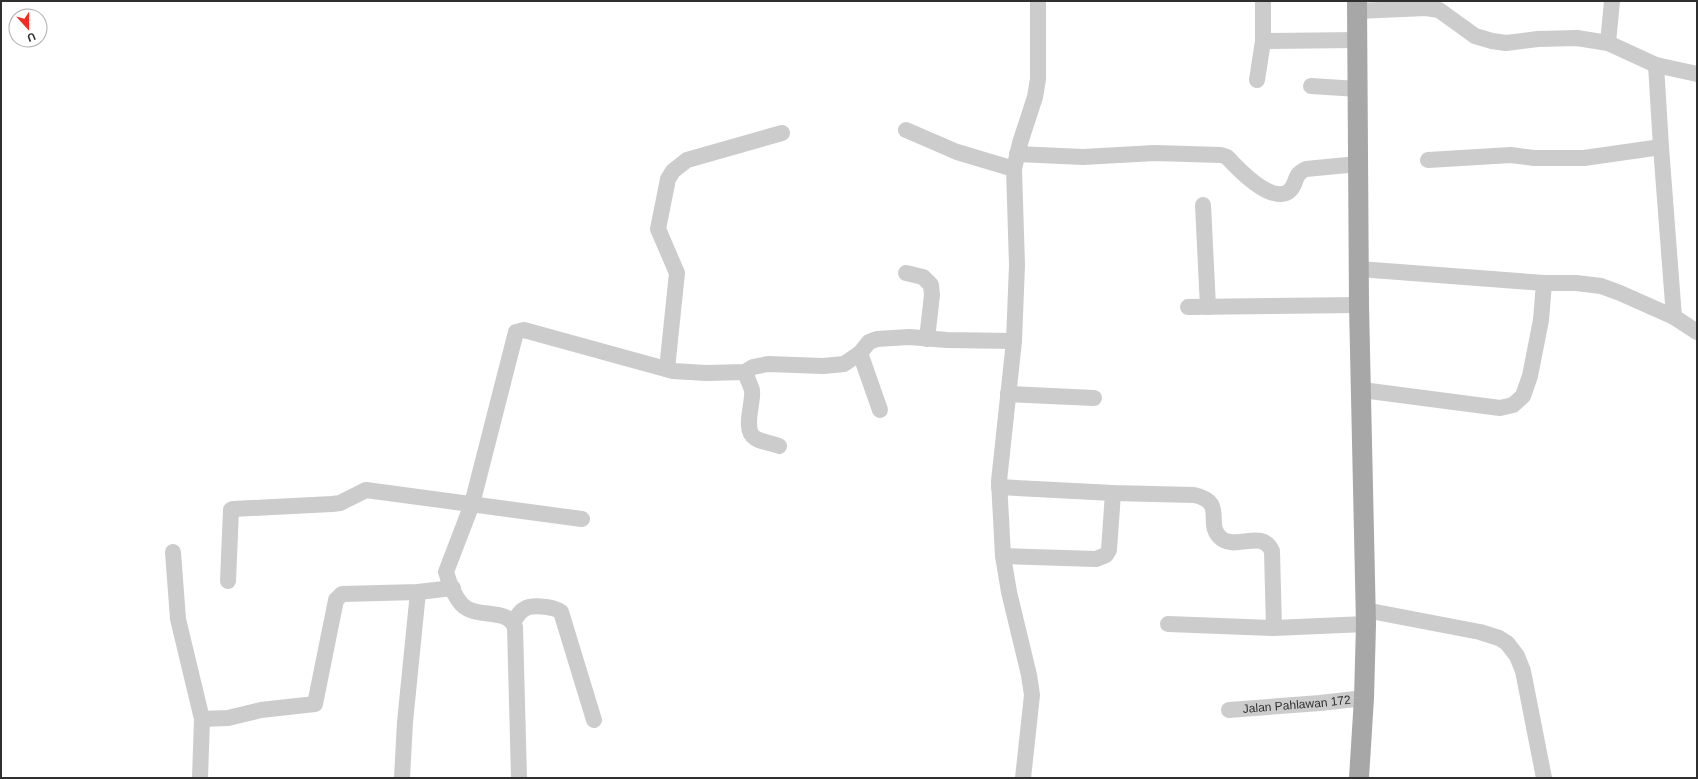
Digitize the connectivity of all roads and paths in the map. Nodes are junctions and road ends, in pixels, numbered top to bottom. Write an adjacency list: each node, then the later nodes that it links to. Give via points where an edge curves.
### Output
1 (1038, 1): 17 (street, via 1038,79)
2 (1263, 1): 6 (street)
3 (1612, 1): 7 (street)
4 (1357, 6): 5 (main road); 7 (street, via 1439,10 1475,36 1506,43 1577,38)
5 (1357, 40): 6 (street); 12 (main road)
6 (1263, 41): 10 (street)
7 (1608, 43): 8 (street)
8 (1656, 65): 9 (street); 15 (street)
9 (1697, 74)
10 (1257, 80)
11 (1311, 86): 12 (street)
12 (1358, 89): 18 (main road)
13 (906, 130): 17 (street, via 957,152)
14 (782, 133): 31 (street, via 687,160 668,179 658,229 677,273)
15 (1661, 147): 16 (street, via 1584,158 1534,158 1510,155); 26 (street)
16 (1428, 160)
17 (1016, 161): 18 (street, via 1155,153 1221,155 1260,187 1273,194 1288,192 1295,177 1306,169); 29 (street, via 1017,265)
18 (1358, 164): 20 (main road)
19 (1203, 205): 25 (street)
20 (1359, 269): 22 (street); 23 (main road)
21 (906, 273): 28 (street, via 923,277 930,285 932,295)
22 (1544, 283): 26 (street, via 1601,286); 33 (street, via 1541,320 1530,376 1523,396 1513,405 1500,408)
23 (1359, 304): 25 (street); 33 (main road)
24 (1188, 307): 25 (street)
25 (1208, 307)
26 (1674, 317): 27 (street)
27 (1697, 332)
28 (927, 339): 29 (street); 30 (street, via 877,338 869,342)
29 (1014, 341): 34 (street)
30 (860, 353): 32 (street, via 844,364 768,364 753,367); 36 (street)
31 (667, 369): 32 (street, via 706,373); 40 (street, via 524,330 516,332)
32 (745, 372): 37 (street, via 752,390 749,422 751,434 755,438)
33 (1362, 390): 47 (main road)
34 (1008, 394): 35 (street); 38 (street)
35 (1094, 398)
36 (880, 410)
37 (779, 446)
38 (999, 487): 39 (street); 43 (street)
39 (1113, 493): 43 (street, via 1109,550 1106,555 1096,559); 50 (street, via 1194,495 1206,498 1212,505 1215,532 1222,539 1231,543 1260,540 1269,544 1272,551)
40 (472, 504): 41 (street); 44 (street, via 366,490 340,503 233,509); 45 (street, via 446,572)
41 (582, 519)
42 (172, 552): 53 (street, via 178,619)
43 (1003, 556): 58 (street, via 1032,695)
44 (228, 581)
45 (453, 588): 46 (street); 48 (street, via 460,602 468,609 502,616)
46 (418, 592): 53 (street, via 346,593 336,600 315,704 261,710 228,718); 56 (street)
47 (1366, 617): 50 (street); 51 (main road); 60 (street, via 1480,632 1507,643 1517,656 1523,672)
48 (513, 623): 54 (street, via 518,614 529,607 552,608 561,612); 57 (street, via 516,632)
49 (1168, 624): 50 (street)
50 (1274, 628)
51 (1364, 698): 52 (street, Jalan Pahlawan 172); 59 (main road)
52 (1229, 710)
53 (202, 719): 55 (street)
54 (594, 720)
55 (200, 778)
56 (402, 778)
57 (519, 778)
58 (1023, 778)
59 (1359, 778)
60 (1544, 778)

